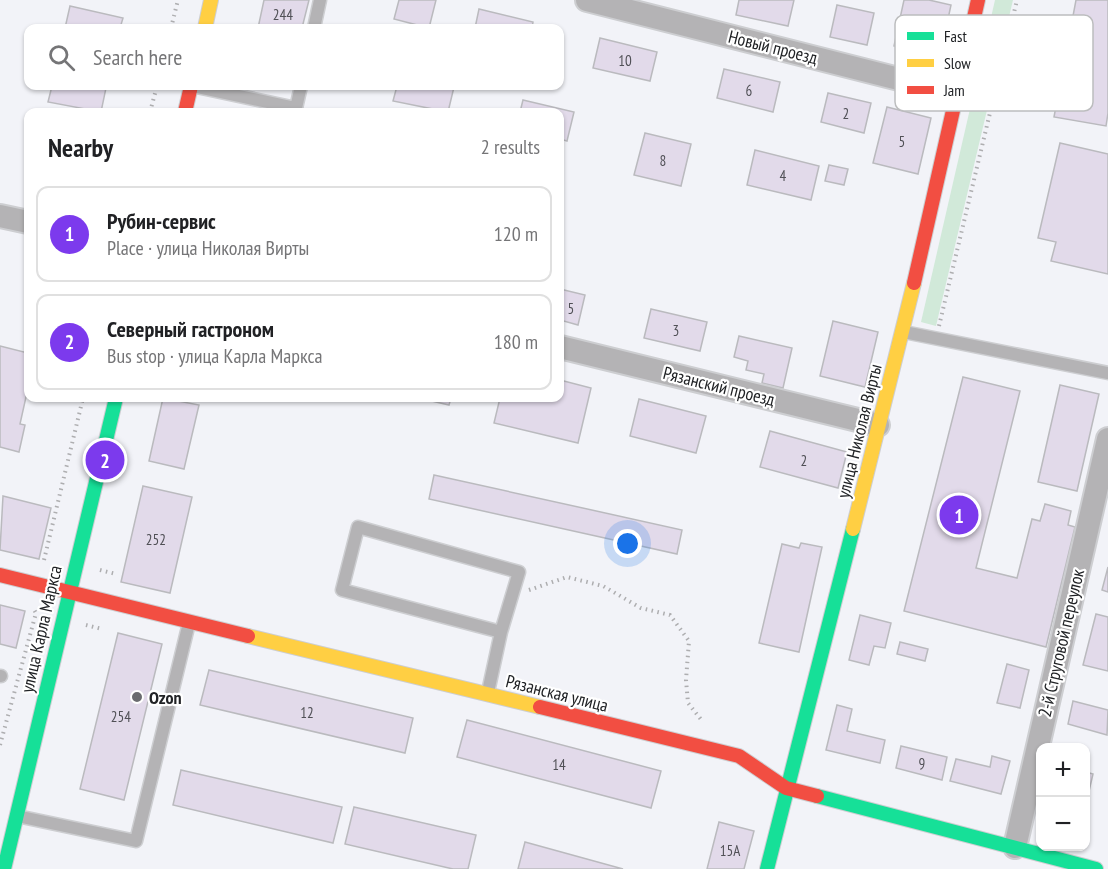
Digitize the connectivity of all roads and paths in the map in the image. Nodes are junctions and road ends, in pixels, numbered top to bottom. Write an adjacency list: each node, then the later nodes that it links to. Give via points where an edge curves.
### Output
1 (178, 0): 9 (path)
2 (211, 0): 10 (street)
3 (320, 0): 11 (lane)
4 (587, 0): 12 (street, Новый проезд)
5 (978, 0): 7 (street, улица Николая Вирты)
6 (1017, 0): 8 (path)
7 (975, 15)
8 (1013, 15)
9 (172, 24)
10 (206, 24)
11 (315, 24)
12 (895, 78)
13 (156, 90): 17 (path)
14 (190, 90): 18 (street)
15 (208, 90): 19 (lane)
16 (300, 90): 20 (lane)
17 (151, 108)
18 (186, 108)
19 (287, 108)
20 (296, 108)
21 (954, 111): 25 (street, улица Николая Вирты)
22 (990, 111): 26 (path)
23 (0, 216): 24 (street)
24 (24, 221)
25 (903, 332): 26 (lane); 30 (street, улица Николая Вирты)
26 (936, 338): 28 (lane)
27 (564, 348): 30 (street, Рязанский проезд)
28 (1108, 373)
29 (115, 402): 33 (street, улица Карла Маркса)
30 (878, 425): 39 (street, улица Николая Вирты)
31 (1108, 439): 41 (street, 2-й Струговой переулок)
32 (0, 575): 33 (street, Рязанская улица)
33 (68, 592): 35 (street, Рязанская улица); 40 (street, улица Карла Маркса)
34 (512, 596): 36 (lane); 36 (lane, via 519,572 358,527 342,590); 38 (path, via 567,578 603,586 641,608 670,615 688,641 688,703 703,722)
35 (189, 622): 37 (street, Рязанская улица); 40 (lane, via 136,841)
36 (501, 632): 37 (lane)
37 (488, 694): 38 (street, Рязанская улица)
38 (700, 747): 39 (street, Рязанская улица, via 739,756)
39 (786, 788): 41 (street, Рязанская улица); 43 (street, улица Николая Вирты)
40 (16, 816): 42 (street, улица Карла Маркса)
41 (1015, 847): 44 (street, Рязанская улица)
42 (4, 869)
43 (767, 869)
44 (1096, 869)

